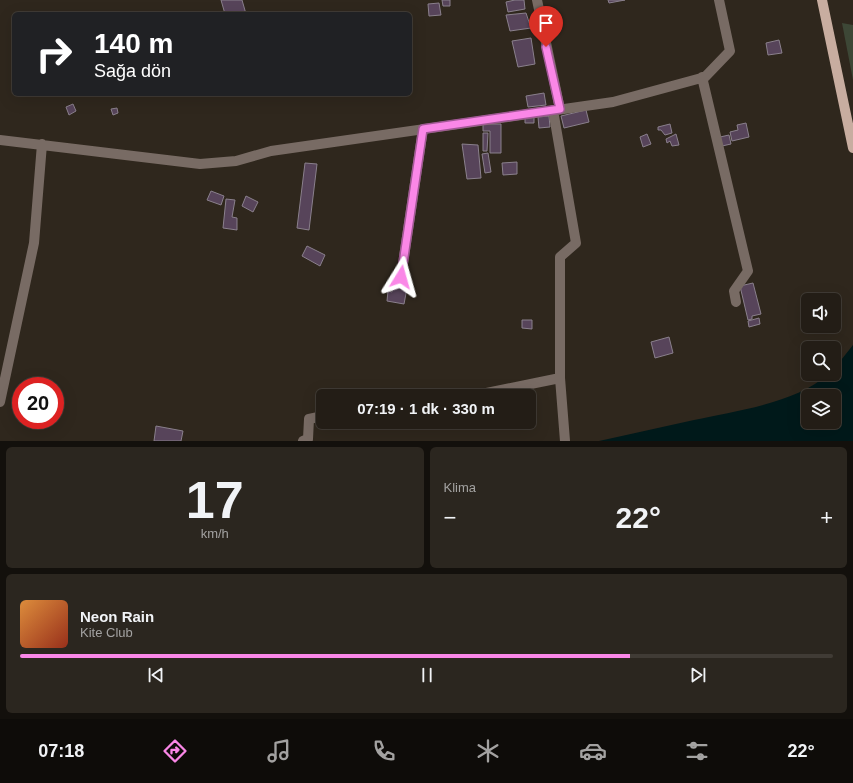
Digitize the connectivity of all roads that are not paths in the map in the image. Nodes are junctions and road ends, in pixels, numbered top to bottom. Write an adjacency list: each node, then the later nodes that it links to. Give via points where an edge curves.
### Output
1 (536, 0): 5 (street)
2 (719, 0): 4 (street, via 730,51)
3 (822, 0): 9 (main road)
4 (702, 77): 5 (street, via 613,102); 11 (street, via 748,271 734,290)
5 (556, 110): 6 (street); 12 (street, via 576,243 560,257)
6 (423, 129): 8 (street, via 271,151 236,161 200,164); 10 (street)
7 (0, 140): 8 (street)
8 (42, 144): 14 (street, via 34,243)
9 (853, 148)
10 (401, 277)
11 (736, 302)
12 (560, 378): 13 (street); 17 (street)
13 (506, 389)
14 (0, 402)
15 (316, 418): 16 (street, via 309,419 308,439)
16 (303, 441)
17 (565, 441)

